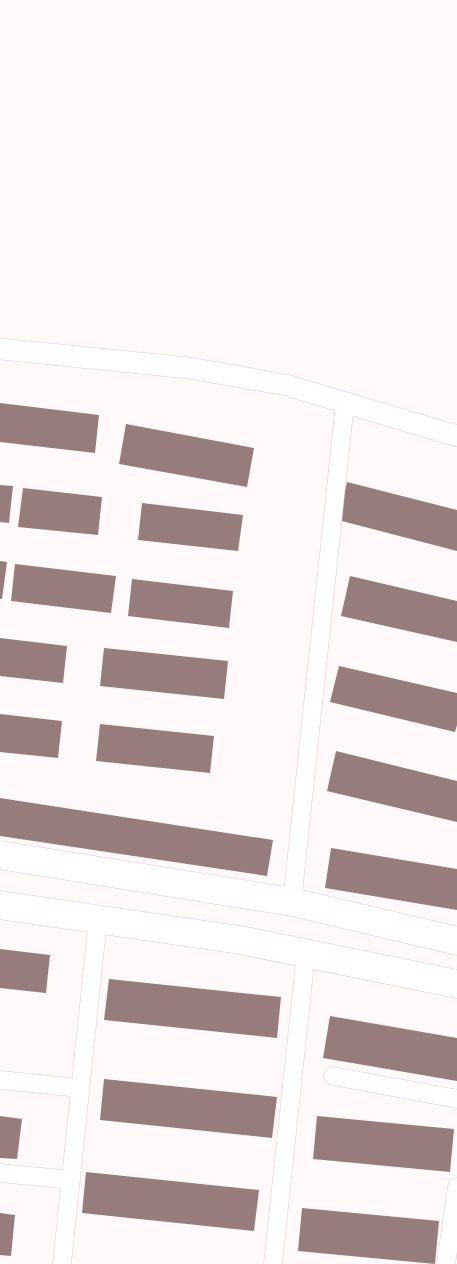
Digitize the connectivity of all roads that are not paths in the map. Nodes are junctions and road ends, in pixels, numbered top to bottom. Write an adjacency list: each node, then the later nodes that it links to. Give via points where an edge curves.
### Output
1 (0, 349): 2 (street, via 189,368 286,385)
2 (345, 403): 3 (street); 5 (street)
3 (457, 436)
4 (0, 855): 5 (main road)
5 (292, 902): 8 (main road)
6 (0, 905): 7 (main road)
7 (98, 919): 9 (main road); 13 (street)
8 (457, 941)
9 (306, 953): 10 (main road); 19 (street)
10 (457, 984)
11 (333, 1076): 14 (street)
12 (0, 1080): 13 (street)
13 (80, 1088): 16 (street)
14 (457, 1099)
15 (0, 1173): 16 (street)
16 (71, 1180): 18 (street)
17 (457, 1187): 20 (street)
18 (62, 1264)
19 (273, 1264)
20 (446, 1264)

